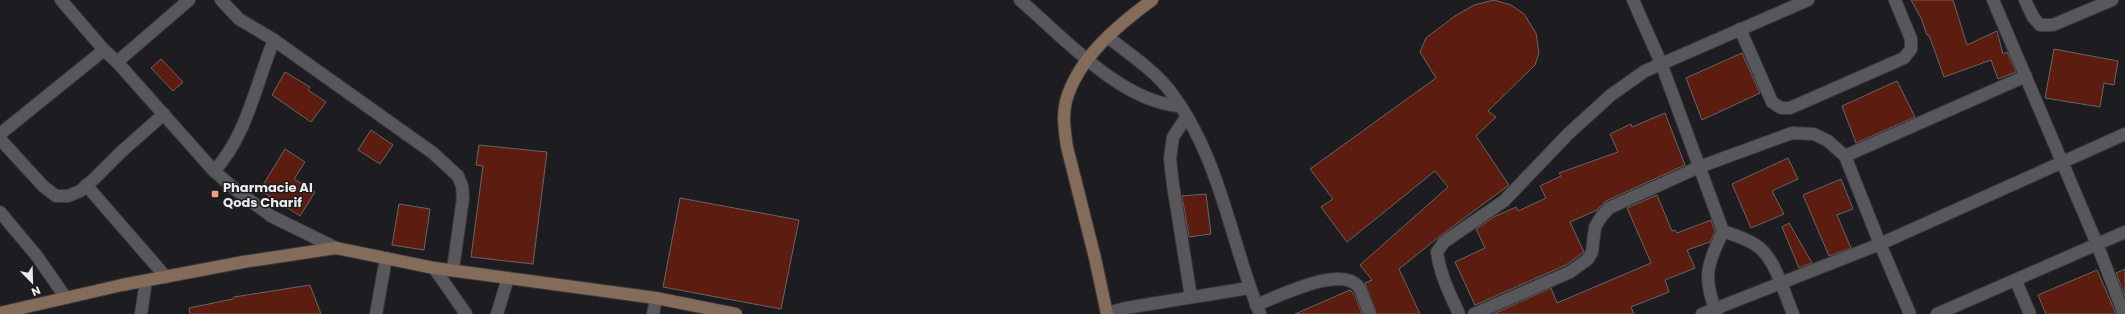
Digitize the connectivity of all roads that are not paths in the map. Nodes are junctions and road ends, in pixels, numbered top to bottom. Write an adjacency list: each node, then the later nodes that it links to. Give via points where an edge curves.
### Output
1 (189, 0): 17 (street)
2 (221, 0): 14 (street, via 239,19)
3 (1020, 0): 16 (street)
4 (1152, 0): 13 (street)
5 (1633, 0): 18 (street)
6 (1808, 0): 12 (street)
7 (1895, 0): 12 (street, via 1911,39 1911,49 1904,58 1790,108 1781,108 1772,102)
8 (1993, 0): 19 (street)
9 (2025, 0): 10 (street, via 2040,25 2053,25)
10 (2112, 0)
11 (64, 1): 15 (street)
12 (1740, 29): 18 (street)
13 (1108, 37): 16 (street); 20 (street, via 1164,84)
14 (274, 40): 29 (street, via 238,136); 39 (street, via 433,153 458,176 463,198)
15 (104, 50): 17 (street); 23 (street)
16 (1087, 60): 20 (street, via 1140,94 1159,103); 58 (street, via 1072,85 1066,102 1064,129)
17 (117, 62): 21 (street)
18 (1661, 62): 28 (street); 60 (street, via 1611,95 1573,129 1504,201 1444,242 1437,252 1438,260 1442,278)
19 (2026, 76): 26 (street); 27 (street)
20 (1179, 106): 22 (street)
21 (164, 114): 29 (street); 30 (street)
22 (1187, 116): 45 (street, via 1213,172); 46 (street, via 1173,137 1170,159)
23 (0, 134)
24 (2125, 134): 27 (street)
25 (0, 139): 30 (street, via 43,186 56,196 68,196)
26 (1845, 156): 28 (street, via 1828,141 1814,134 1792,133); 34 (street)
27 (2062, 161): 34 (street); 35 (street)
28 (1699, 167): 32 (street); 61 (street, via 1609,208 1595,227 1592,252 1582,265)
29 (214, 171): 36 (street, via 272,216)
30 (86, 185): 40 (street)
31 (0, 212): 47 (street, via 36,255)
32 (1723, 231): 44 (street, via 1761,249 1771,262); 50 (street, via 1707,271 1709,290)
33 (2125, 232): 35 (street)
34 (1880, 244): 44 (street); 64 (street)
35 (2097, 244): 43 (street); 67 (street)
36 (336, 248): 37 (street); 40 (street)
37 (386, 258): 38 (street); 53 (street)
38 (434, 268): 39 (street); 54 (street)
39 (453, 269): 41 (street)
40 (166, 277): 42 (street)
41 (508, 278): 48 (street); 55 (street)
42 (146, 281): 47 (street); 52 (street)
43 (2016, 281): 65 (street); 66 (street)
44 (1780, 284): 50 (street); 63 (street)
45 (1249, 288): 46 (street); 49 (street)
46 (1191, 297): 58 (street, via 1126,308)
47 (66, 298): 51 (street)
48 (656, 298): 56 (street); 57 (street)
49 (1258, 309): 59 (street, via 1330,278 1343,278 1358,286)
50 (1716, 311): 62 (street)
51 (0, 313)
52 (141, 314)
53 (376, 314)
54 (466, 314)
55 (497, 314)
56 (653, 314)
57 (736, 314)
58 (1107, 314)
59 (1370, 314)
60 (1459, 314)
61 (1474, 314)
62 (1702, 314)
63 (1793, 314)
64 (1910, 314)
65 (1937, 314)
66 (2030, 314)
67 (2124, 314)

